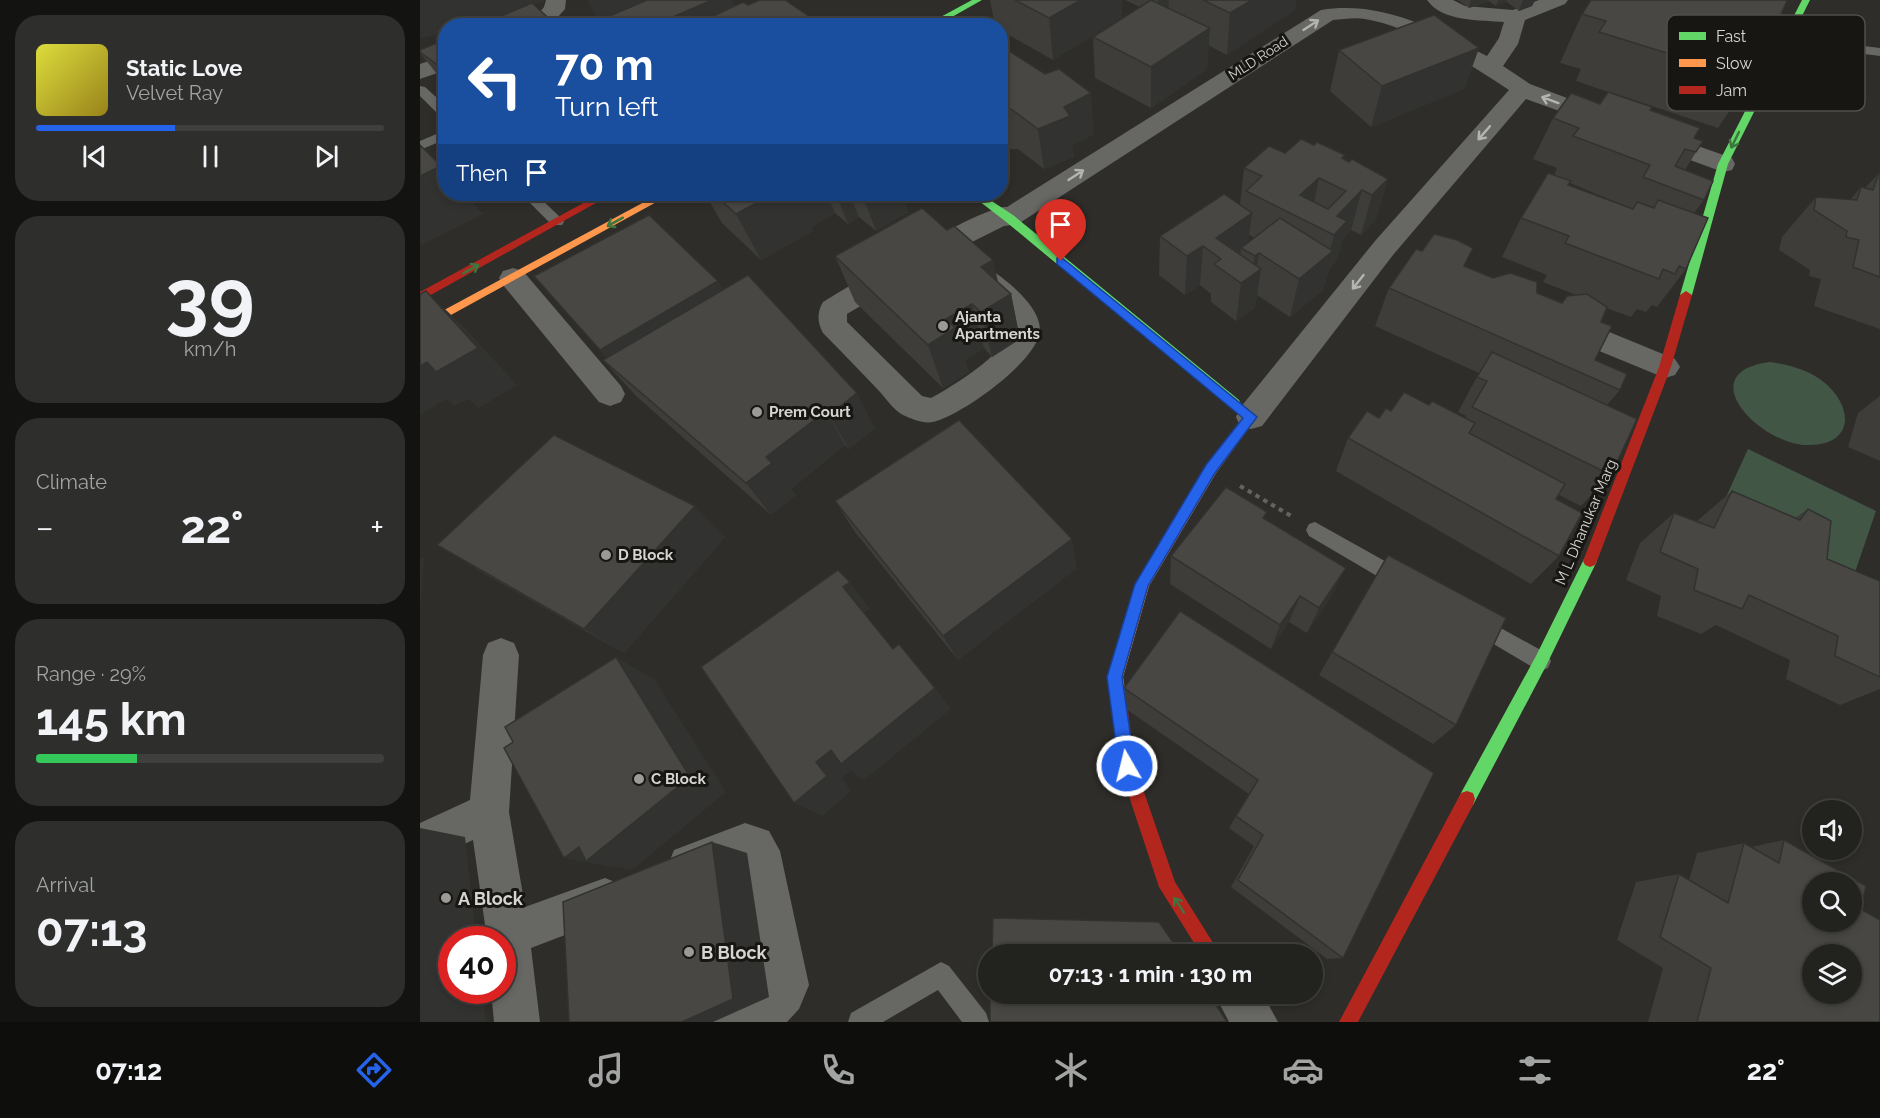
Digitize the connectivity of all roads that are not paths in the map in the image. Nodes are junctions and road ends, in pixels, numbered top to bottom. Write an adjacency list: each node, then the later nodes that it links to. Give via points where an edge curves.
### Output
1 (556, 0): 6 (street)
2 (978, 0): 7 (street)
3 (1437, 0): 5 (street, via 1460,12)
4 (1558, 0): 5 (street)
5 (1515, 17): 10 (street, via 1508,44)
6 (546, 18)
7 (943, 18)
8 (1865, 50): 9 (lane)
9 (1880, 52)
10 (1490, 67): 13 (street, MLD Road); 23 (street, MLD Road, one-way to 10, via 1328,14 1363,12 1403,21)
11 (438, 68): 12 (street)
12 (420, 81): 14 (lane)
13 (1522, 89): 18 (street, MLD Road, one-way to 13); 32 (street, one-way to 32, via 1395,253)
14 (438, 104)
15 (1749, 111): 18 (street, M L Dhanukar Marg, one-way to 18)
16 (438, 138): 17 (lane)
17 (420, 146)
18 (1723, 164): 30 (street, M L Dhanukar Marg)
19 (535, 201): 24 (lane)
20 (594, 201): 24 (street)
21 (653, 201): 26 (street, one-way to 26)
22 (981, 201): 23 (street)
23 (997, 218): 25 (street, MLD Road); 32 (street)
24 (557, 222): 27 (street, one-way to 24)
25 (945, 244): 25 (street, MLD Road, via 833,309 831,317 833,325 911,405 922,411 939,408 992,373 1026,332 1017,308)
26 (513, 278): 29 (street); 31 (street)
27 (420, 297)
28 (1536, 312): 30 (street)
29 (420, 328)
30 (1665, 367): 37 (street, M L Dhanukar Marg, via 1592,560)
31 (610, 394)
32 (1251, 417): 42 (street, one-way to 32, via 1168,887 1127,766 1115,677 1142,584 1211,469)
33 (1315, 530): 34 (lane)
34 (1418, 590)
35 (1459, 613): 37 (lane)
36 (501, 655): 38 (street)
37 (1541, 661): 50 (street, M L Dhanukar Marg)
38 (489, 812): 39 (street); 40 (street)
39 (420, 844)
40 (507, 926)
41 (516, 932): 46 (street, via 745,843 755,844 787,985 784,997 776,1005)
42 (1205, 944)
43 (516, 1004): 45 (street)
44 (1243, 1004): 49 (street)
45 (518, 1022)
46 (736, 1022)
47 (860, 1022): 48 (lane, via 941,974)
48 (977, 1022)
49 (1255, 1022)
50 (1348, 1022)

